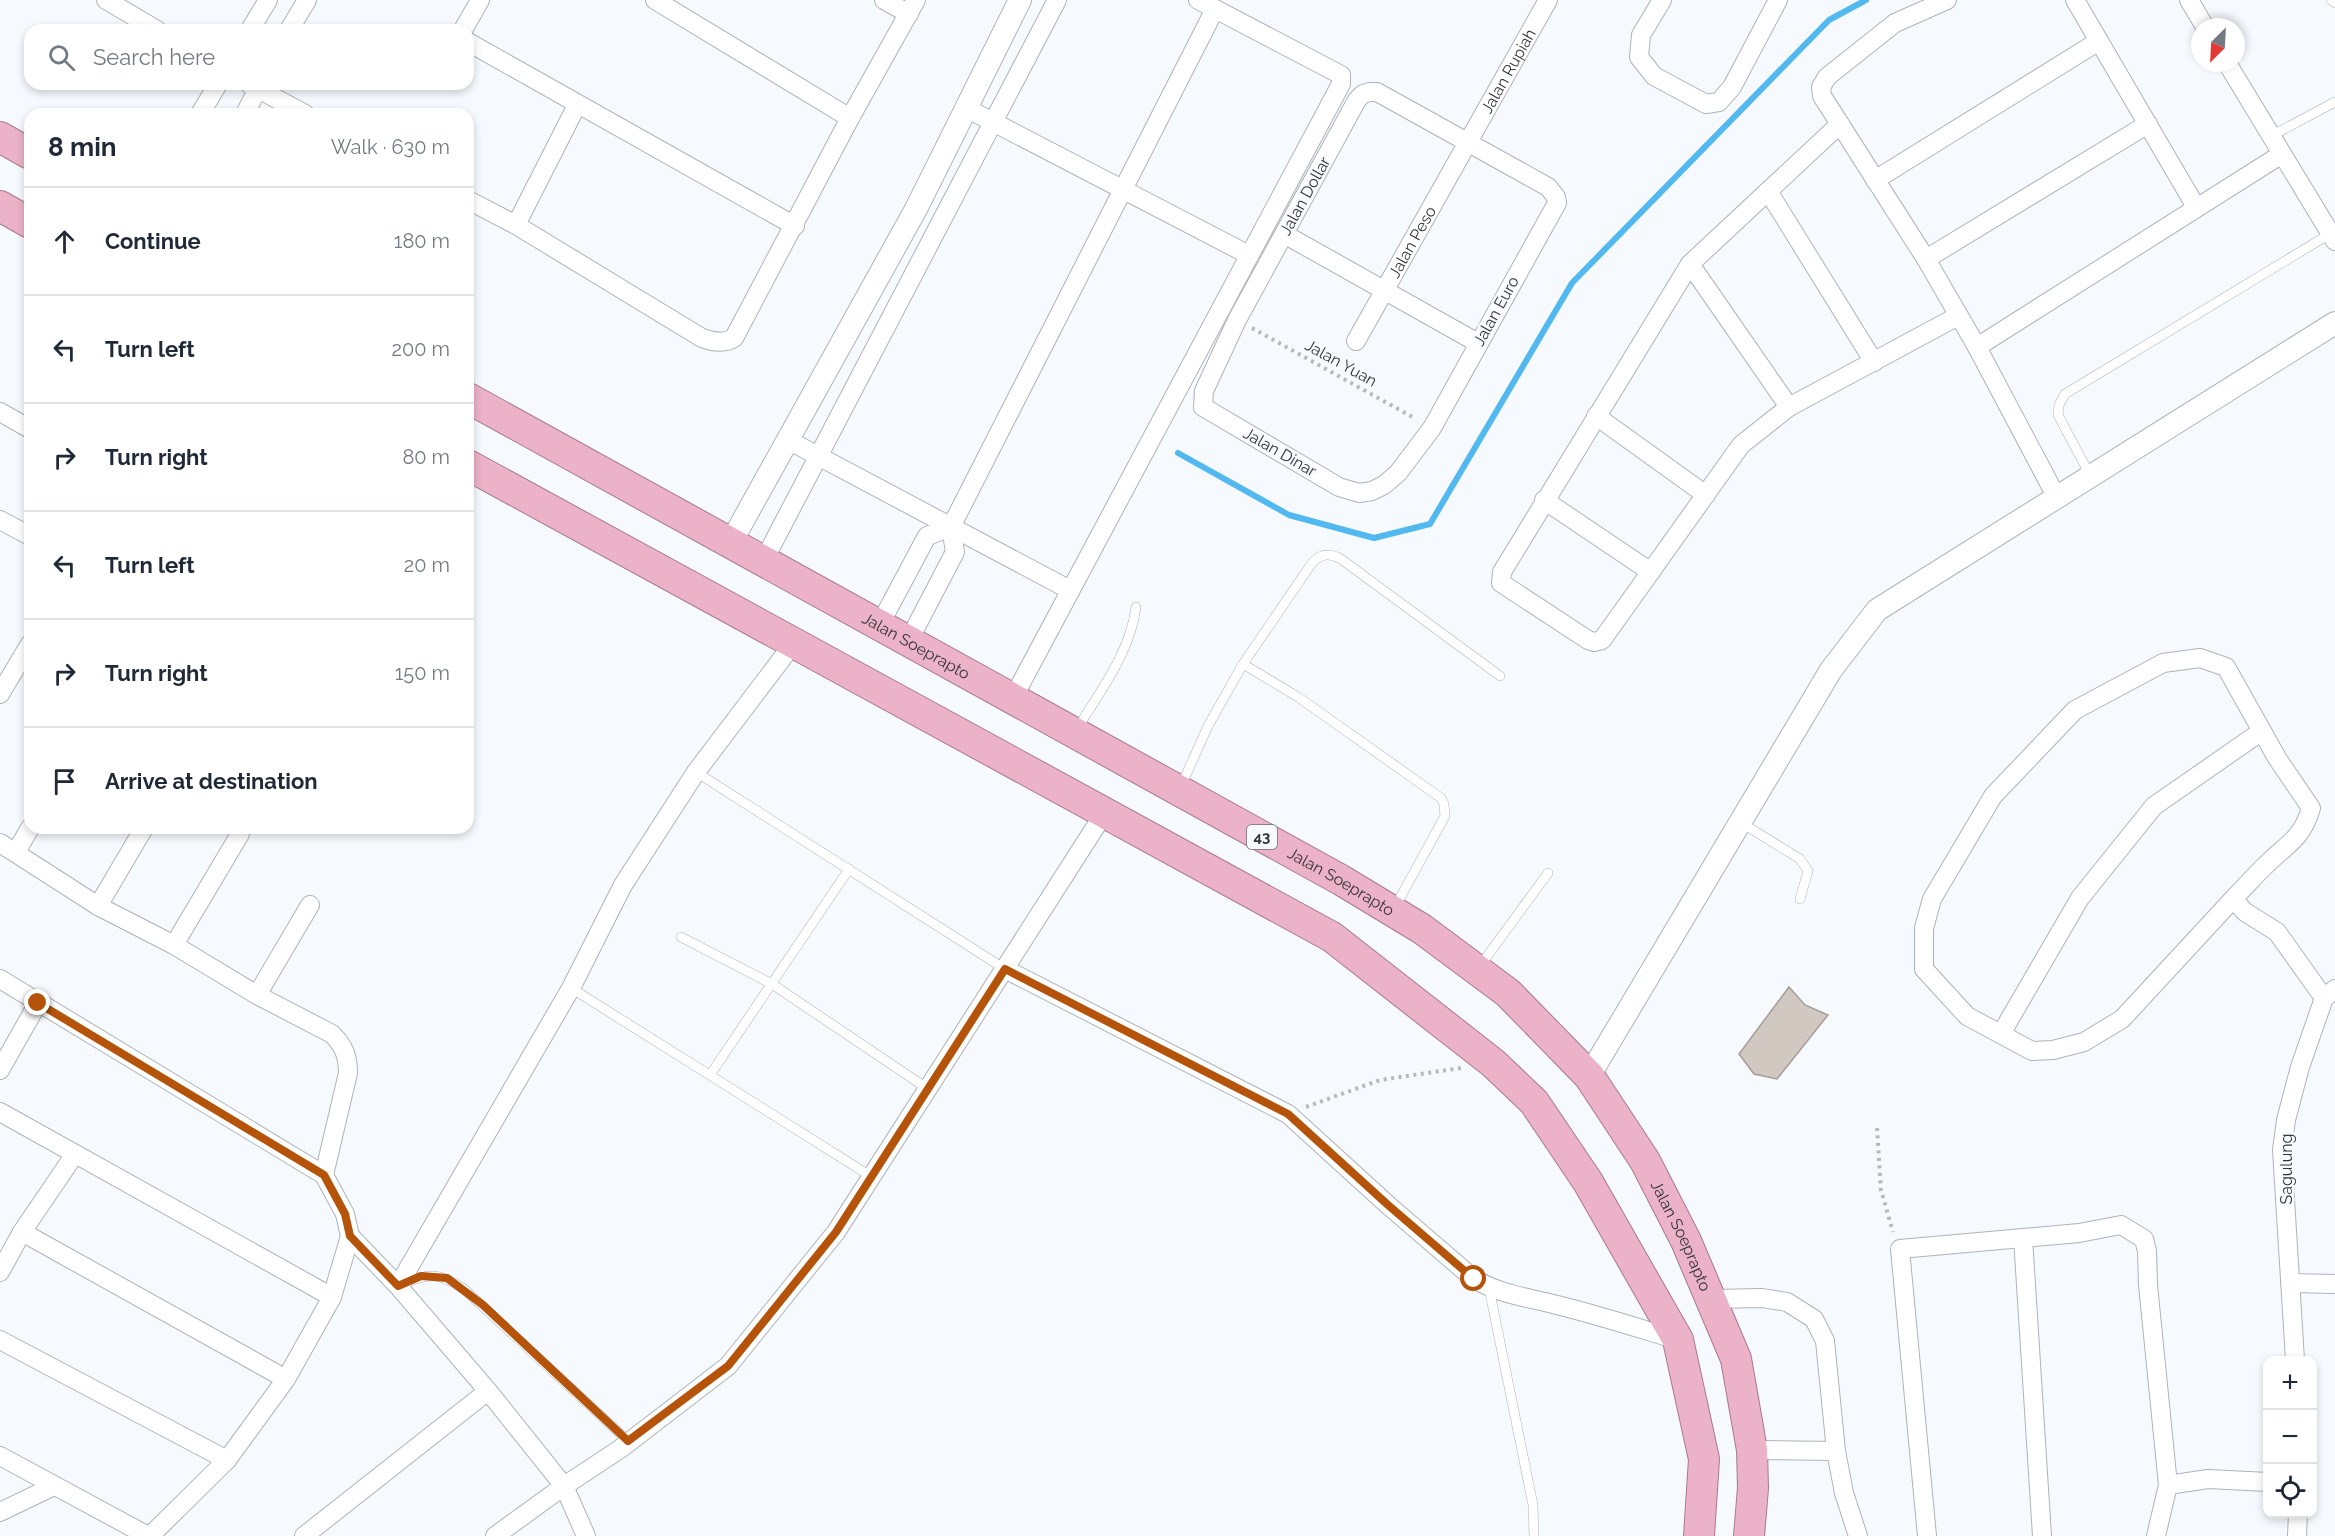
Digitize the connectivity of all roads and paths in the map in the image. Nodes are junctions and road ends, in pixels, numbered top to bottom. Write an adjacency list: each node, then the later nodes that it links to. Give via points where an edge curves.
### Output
1 (106, 0): 21 (street)
2 (268, 0): 22 (street)
3 (307, 0): 23 (street)
4 (480, 0): 24 (street)
5 (655, 0): 37 (street)
6 (884, 0): 18 (street)
7 (1020, 0): 36 (street)
8 (1058, 0): 38 (street)
9 (1198, 0): 19 (street)
10 (1548, 0): 43 (street, Jalan Rupiah)
11 (1662, 0): 12 (street, via 1641,35 1639,57 1654,76 1706,104 1719,102 1732,87)
12 (1778, 0)
13 (1947, 0): 39 (street, via 1895,23 1827,77 1821,87 1822,96)
14 (2075, 0): 25 (street)
15 (2189, 0): 20 (street)
16 (2331, 0): 17 (lane)
17 (2335, 3)
18 (912, 7): 37 (street)
19 (1215, 9): 47 (street); 57 (street, via 1341,75 1341,84)
20 (2200, 18)
21 (147, 24)
22 (254, 24)
23 (293, 24)
24 (466, 24)
25 (2099, 41): 40 (street); 46 (street)
26 (474, 45): 32 (street)
27 (2232, 72): 41 (street)
28 (214, 90): 33 (street)
29 (253, 90): 34 (street)
30 (262, 90): 35 (street)
31 (2335, 102): 41 (lane)
32 (577, 105): 53 (street); 54 (street)
33 (204, 108)
34 (246, 108)
35 (294, 108)
36 (966, 108): 38 (street); 75 (street, via 916,209)
37 (850, 118): 54 (street)
38 (994, 122): 47 (street); 76 (street)
39 (1840, 124): 46 (street); 48 (street)
40 (2148, 124): 51 (street); 58 (street)
41 (2271, 136): 45 (street)
42 (0, 137): 44 (highway)
43 (1468, 141): 55 (street, Jalan Dollar, via 1377,92 1363,94); 60 (street, Jalan Peso); 65 (street, Jalan Euro, via 1548,187 1557,203)
44 (24, 151)
45 (2282, 154): 51 (street); 56 (street)
46 (1875, 180): 58 (street)
47 (1124, 190): 57 (street); 84 (street)
48 (1768, 191): 59 (street); 67 (street)
49 (474, 203): 53 (street)
50 (0, 206): 52 (highway)
51 (2196, 207): 66 (street)
52 (24, 220)
53 (516, 225): 54 (street, via 702,338 718,342 734,338)
54 (795, 226)
55 (1284, 234): 60 (street); 62 (street, Jalan Dollar)
56 (2334, 235): 78 (lane, via 2065,394 2058,415)
57 (1250, 255): 89 (street)
58 (1926, 259): 61 (street)
59 (1690, 264): 70 (street); 72 (street)
60 (1384, 290): 64 (street, Jalan Peso); 65 (street)
61 (1958, 316): 66 (street); 67 (street)
62 (1237, 320): 69 (street, Jalan Dollar, via 1204,391); 74 (path, Jalan Yuan)
63 (2335, 323): 78 (street)
64 (1356, 341)
65 (1478, 343): 74 (street, Jalan Euro)
66 (1977, 347): 81 (street)
67 (1874, 362): 70 (street)
68 (474, 401): 86 (highway, Jalan Soeprapto / 43)
69 (1203, 406): 79 (street, Jalan Dinar, via 1339,487)
70 (1789, 407): 80 (street, via 1741,445)
71 (0, 412): 73 (street)
72 (1596, 416): 80 (street); 82 (street)
73 (24, 426)
74 (1432, 428): 79 (street, Jalan Euro, via 1398,473 1384,485)
75 (788, 440): 76 (street); 86 (street)
76 (818, 456): 84 (street); 87 (street)
77 (474, 468): 93 (highway)
78 (2090, 477): 81 (street)
79 (1359, 493)
80 (1706, 495): 88 (street)
81 (2057, 498): 104 (street, via 1877,610 1831,670)
82 (1544, 500): 88 (street); 88 (street, via 1502,572 1504,587 1594,642 1602,640)
83 (0, 520): 85 (street)
84 (951, 527): 89 (street); 91 (street, via 927,536); 92 (street, via 955,552)
85 (24, 533)
86 (730, 544): 87 (highway, Jalan Soeprapto / 43)
87 (763, 562): 91 (highway, Jalan Soeprapto / 43)
88 (1651, 572)
89 (1070, 590): 98 (street)
90 (1136, 607): 100 (lane, via 1126,646)
91 (879, 627): 92 (highway, Jalan Soeprapto / 43)
92 (908, 642): 98 (highway, Jalan Soeprapto / 43)
93 (793, 644): 101 (street); 103 (highway)
94 (24, 654): 97 (street)
95 (1243, 664): 96 (lane, via 1312,563 1327,555 1341,559); 102 (lane, via 1208,726); 115 (lane, via 1298,697 1437,794 1444,804 1445,816)
96 (1500, 676)
97 (0, 694)
98 (1012, 700): 100 (highway, Jalan Soeprapto / 43)
99 (2262, 731): 112 (street, via 2311,808 2306,825 2296,838); 126 (street, via 2154,806 2080,898); 126 (street, via 2226,668 2200,658 2163,663 2075,710 1993,796 1932,899 1924,928 1924,969 1966,1016)
100 (1074, 734): 102 (highway, Jalan Soeprapto / 43)
101 (696, 772): 109 (lane); 122 (street, via 623,885)
102 (1179, 791): 115 (highway, Jalan Soeprapto / 43)
103 (1105, 813): 118 (street); 127 (highway, via 1332,937)
104 (1740, 822): 111 (lane, via 1800,859 1808,871); 130 (street)
105 (24, 833): 108 (street)
106 (140, 834): 114 (street)
107 (240, 834): 117 (street)
108 (8, 847): 114 (street)
109 (849, 869): 118 (lane); 121 (lane)
110 (1548, 873): 119 (lane)
111 (1800, 899)
112 (2234, 899): 123 (street, via 2245,912 2277,932); 126 (street, via 2122,1018 2084,1042 2032,1051)
113 (310, 905): 124 (street)
114 (98, 906): 117 (street)
115 (1392, 911): 119 (highway, Jalan Soeprapto / 43)
116 (681, 937): 121 (lane)
117 (174, 945): 124 (street)
118 (1005, 969): 131 (street); 133 (street)
119 (1477, 970): 130 (highway, Jalan Soeprapto / 43, via 1508,993)
120 (0, 979): 125 (street)
121 (772, 984): 129 (lane); 131 (lane)
122 (571, 988): 129 (lane); 145 (street)
123 (2330, 994): 143 (street, Sagulung, via 2300,1067 2286,1120 2282,1150)
124 (257, 995): 136 (street, via 332,1034 348,1057 348,1073)
125 (38, 1003): 128 (street); 136 (street)
126 (2001, 1034)
127 (1493, 1064): 133 (path, via 1380,1080); 150 (highway, via 1534,1102 1588,1182)
128 (0, 1070)
129 (710, 1075): 137 (lane)
130 (1589, 1076): 148 (highway, Jalan Soeprapto / 43, via 1645,1161)
131 (928, 1089): 137 (street)
132 (0, 1112): 135 (street)
133 (1288, 1114): 146 (street, via 1388,1205)
134 (1878, 1128): 141 (path, via 1881,1191)
135 (75, 1154): 138 (street); 147 (street)
136 (324, 1175): 139 (street, via 345,1214)
137 (872, 1177): 154 (street, via 836,1232 728,1366)
138 (22, 1232): 142 (street); 152 (street)
139 (350, 1236): 145 (street); 147 (street)
140 (2023, 1238): 141 (street); 160 (street, via 2121,1226 2144,1239); 174 (street)
141 (1900, 1249): 173 (street)
142 (0, 1272)
143 (2290, 1283): 144 (street); 151 (street, Sagulung)
144 (2335, 1284)
145 (398, 1286): 153 (street); 154 (lane, via 421,1276 447,1278 483,1305)
146 (1489, 1288): 150 (street); 169 (lane, via 1533,1504)
147 (332, 1297): 152 (street)
148 (1711, 1299): 155 (highway, Jalan Soeprapto / 43, via 1736,1359); 156 (street, via 1762,1298 1787,1302 1814,1319 1825,1341)
149 (0, 1340): 158 (street)
150 (1678, 1340): 170 (highway, via 1704,1459)
151 (2295, 1356)
152 (286, 1379): 158 (street)
153 (488, 1391): 162 (street); 165 (street)
154 (628, 1441): 162 (street)
155 (1752, 1450): 156 (street); 171 (highway, Jalan Soeprapto / 43, via 1754,1488)
156 (1836, 1451): 172 (street)
157 (0, 1456): 161 (street)
158 (227, 1460): 166 (street)
159 (2263, 1482): 160 (street, via 2208,1479)
160 (2168, 1485): 175 (street)
161 (54, 1486): 163 (street); 166 (street)
162 (564, 1486): 167 (street); 168 (street)
163 (0, 1512)
164 (2298, 1518): 176 (street)
165 (316, 1532)
166 (149, 1536)
167 (495, 1536)
168 (586, 1536)
169 (1534, 1536)
170 (1699, 1536)
171 (1749, 1536)
172 (1858, 1536)
173 (1927, 1536)
174 (2042, 1536)
175 (2156, 1536)
176 (2298, 1536)

